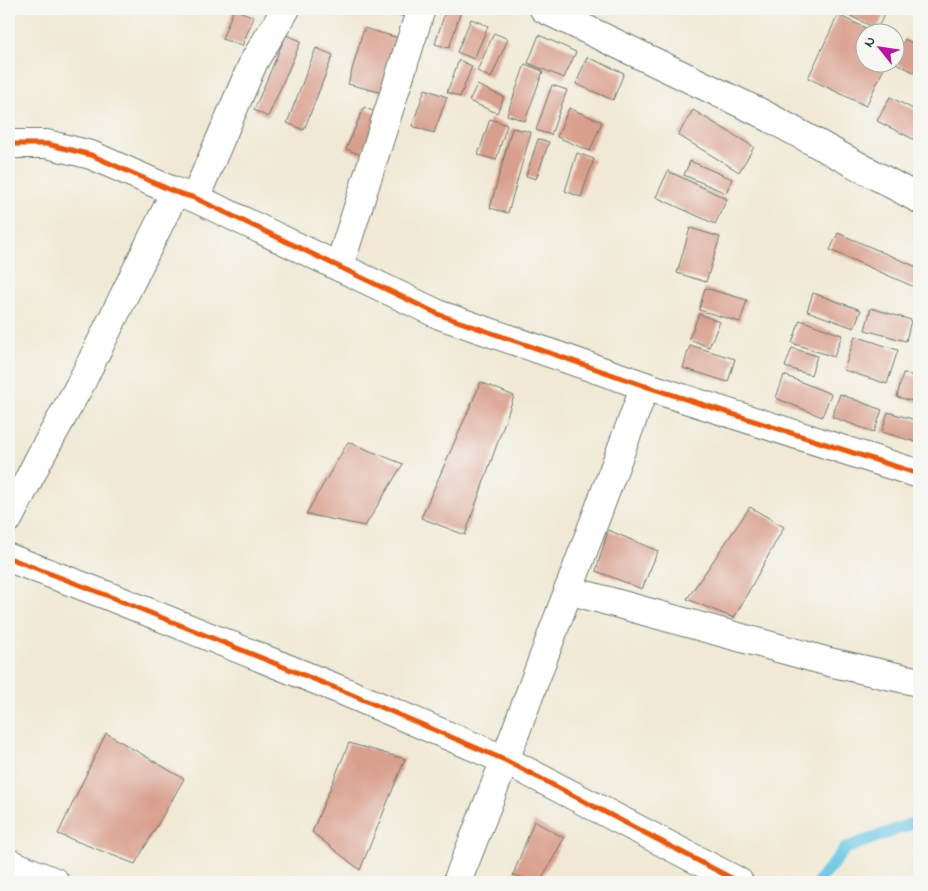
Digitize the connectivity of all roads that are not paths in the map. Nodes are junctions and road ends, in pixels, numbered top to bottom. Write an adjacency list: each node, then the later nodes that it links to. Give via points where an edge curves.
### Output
1 (286, 9): 5 (street, via 254,60)
2 (421, 9): 7 (street)
3 (544, 9): 6 (street, via 761,113)
4 (9, 144): 5 (street, via 47,144 91,155)
5 (185, 195): 7 (street); 10 (street)
6 (919, 199)
7 (338, 267): 8 (street, via 440,315)
8 (645, 386): 9 (street); 12 (street)
9 (919, 474)
10 (9, 518)
11 (9, 558): 14 (street, via 343,691)
12 (568, 590): 13 (street, via 829,662); 14 (street)
13 (919, 682)
14 (505, 760): 17 (street); 18 (street)
15 (9, 863): 16 (street)
16 (55, 882)
17 (457, 882)
18 (739, 882)

